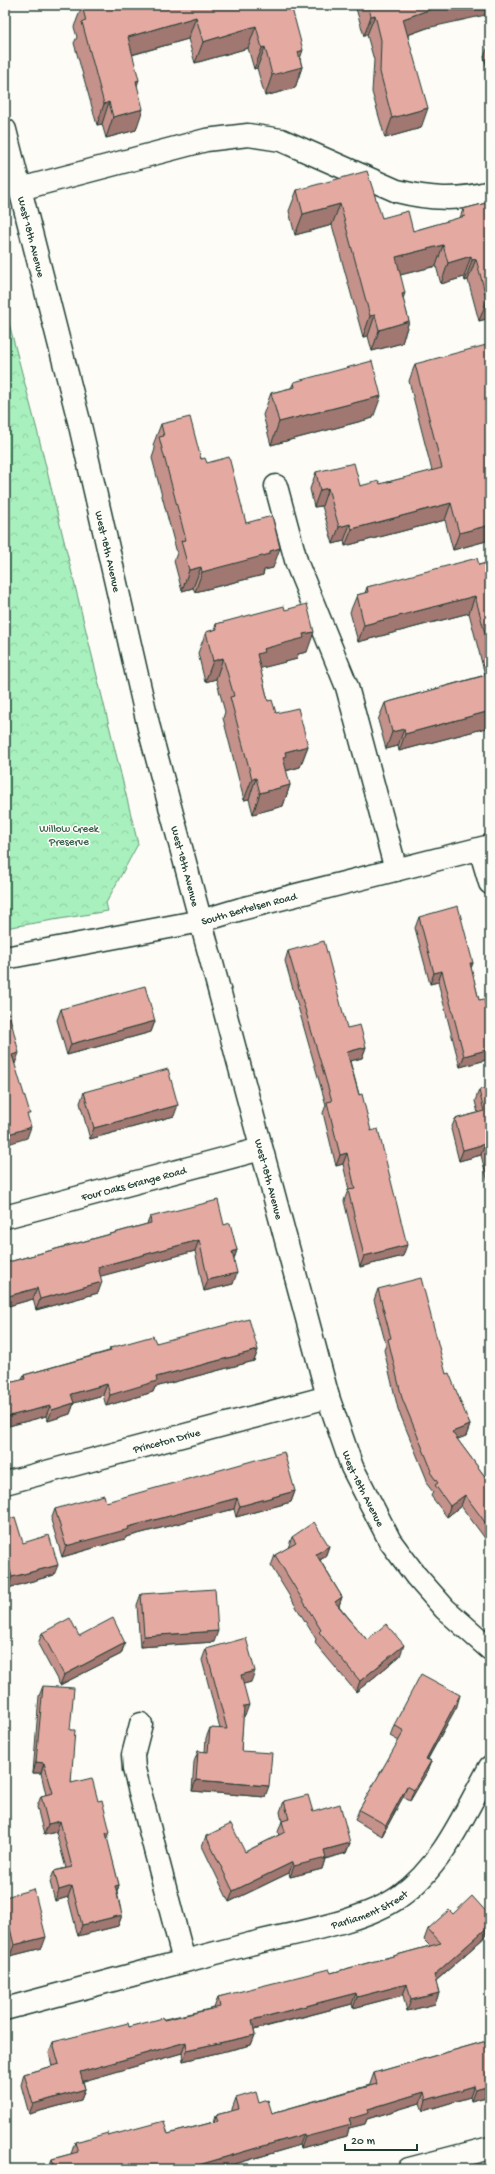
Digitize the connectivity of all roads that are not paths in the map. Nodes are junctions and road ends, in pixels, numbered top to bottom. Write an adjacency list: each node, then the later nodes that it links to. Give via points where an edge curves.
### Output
1 (5, 130): 2 (street, West 18th Avenue)
2 (20, 189): 3 (street, via 206,140 248,135 281,140 397,191 450,199); 8 (street, West 18th Avenue, via 79,421 149,728)
3 (490, 192)
4 (276, 486): 6 (street, via 297,564 347,686)
5 (485, 847): 6 (street, South Bertelsen Road); 7 (street)
6 (396, 870): 8 (street, South Bertelsen Road)
7 (490, 884)
8 (201, 921): 9 (street, South Bertelsen Road); 10 (street, West 18th Avenue)
9 (5, 958)
10 (261, 1149): 11 (street, Four Oaks Grange Road); 12 (street, West 18th Avenue)
11 (5, 1217)
12 (328, 1398): 13 (street, Princeton Drive); 14 (street, West 18th Avenue, via 352,1467 390,1541 445,1609)
13 (5, 1483)
14 (490, 1649)
15 (141, 1724): 17 (street, via 134,1755 134,1769)
16 (490, 1767): 17 (street, Parliament Street, via 441,1852 429,1869 399,1897 350,1919)
17 (184, 1961): 18 (street, Parliament Street)
18 (5, 2009)
19 (490, 2148): 20 (street)
20 (409, 2169)

